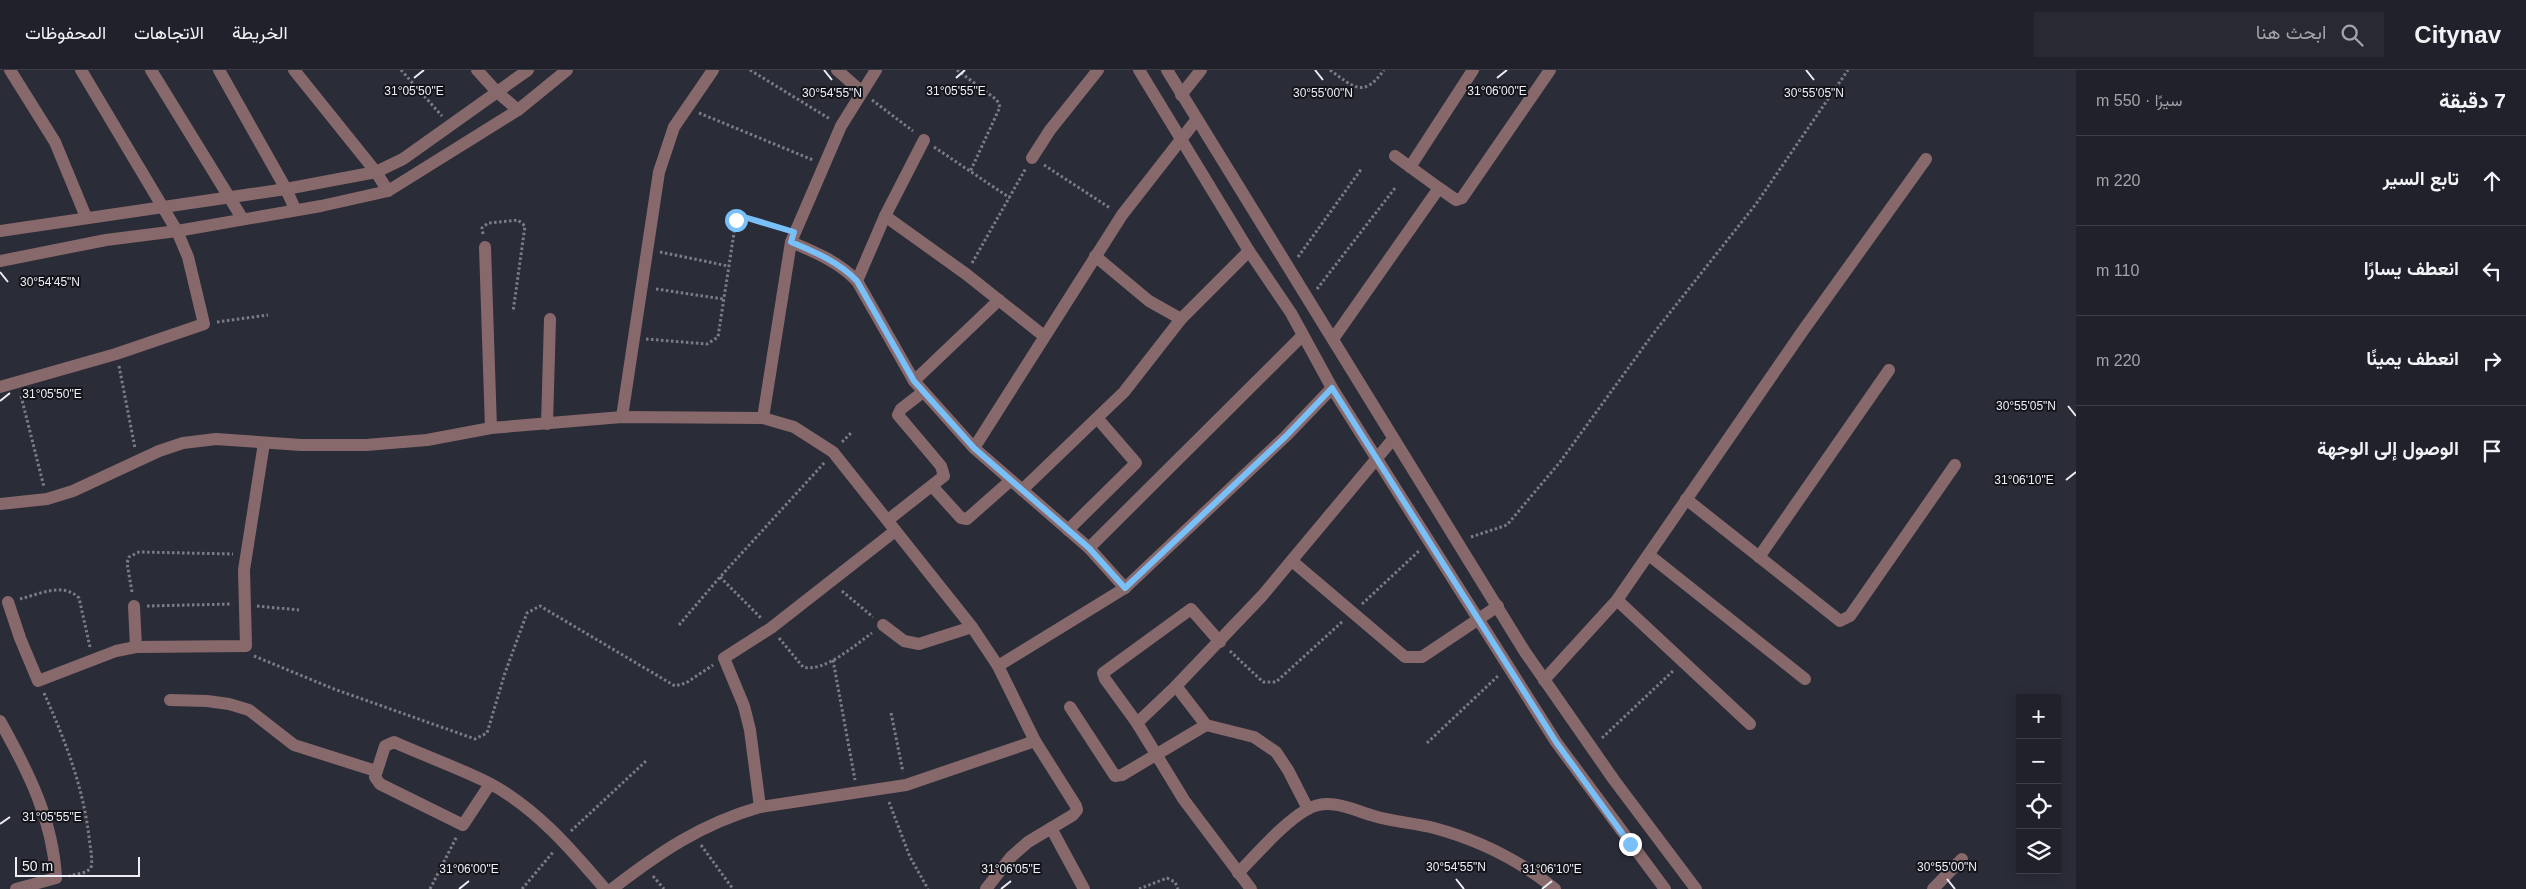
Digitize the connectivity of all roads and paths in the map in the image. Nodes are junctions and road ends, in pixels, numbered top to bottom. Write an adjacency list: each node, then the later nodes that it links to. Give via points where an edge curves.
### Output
1 (10, 70): 51 (street, via 55,142)
2 (81, 70): 47 (street)
3 (152, 70): 45 (street)
4 (219, 70): 43 (street)
5 (294, 70): 40 (street)
6 (401, 70): 30 (path)
7 (477, 70): 24 (street)
8 (528, 70): 24 (street)
9 (567, 70): 28 (street)
10 (713, 70): 27 (street)
11 (750, 70): 31 (path)
12 (837, 70): 25 (street)
13 (876, 70): 25 (street)
14 (958, 70): 46 (path, via 997,100 1000,108 970,172)
15 (1098, 70): 35 (street)
16 (1140, 70): 32 (street)
17 (1167, 70): 26 (street)
18 (1200, 70): 26 (street)
19 (1330, 70): 20 (path, via 1355,88 1362,89 1372,84)
20 (1384, 70)
21 (1473, 70): 38 (street)
22 (1550, 70): 42 (street, via 1462,198 1456,200)
23 (1848, 70): 107 (path, via 1756,204 1653,334 1560,462 1507,525)
24 (497, 92): 28 (street); 30 (street)
25 (862, 92): 31 (street)
26 (1181, 95): 29 (street)
27 (686, 108): 37 (path); 57 (street, via 674,127 659,172)
28 (518, 110): 44 (street)
29 (1197, 119): 32 (street); 62 (street)
30 (450, 125): 40 (street, via 403,159)
31 (841, 126): 37 (street)
32 (1180, 138): 49 (street); 58 (street)
33 (924, 140): 50 (street)
34 (1395, 156): 38 (street)
35 (1032, 158): 46 (path); 49 (path)
36 (1926, 159): 101 (street)
37 (823, 164): 55 (street)
38 (1410, 167): 42 (street)
39 (1362, 168): 62 (path)
40 (376, 172): 43 (street); 44 (street)
41 (1395, 188): 67 (path)
42 (1438, 188): 77 (street)
43 (286, 189): 45 (street); 48 (street)
44 (388, 191): 48 (street)
45 (229, 197): 47 (street); 52 (street)
46 (1010, 198): 63 (path)
47 (164, 207): 51 (street); 54 (street)
48 (295, 210): 52 (street)
49 (1122, 215): 59 (street)
50 (885, 216): 63 (street); 64 (street)
51 (86, 217): 53 (street)
52 (242, 218): 54 (street)
53 (0, 230)
54 (177, 231): 60 (street, via 106,240); 73 (street, via 188,257)
55 (793, 237): 61 (path, via 740,217 734,225); 64 (street); 86 (street)
56 (485, 247): 69 (path, via 482,228 488,223 518,220 525,226); 89 (street)
57 (648, 249): 61 (path); 65 (street)
58 (1249, 251): 72 (street); 74 (street)
59 (1095, 256): 72 (street, via 1149,301); 75 (street)
60 (0, 260)
61 (728, 266): 66 (path)
62 (1288, 270): 67 (street)
63 (966, 274): 68 (street)
64 (857, 281): 80 (street)
65 (643, 288): 66 (path); 76 (street)
66 (723, 299): 76 (path, via 718,337 712,343)
67 (1309, 299): 77 (street)
68 (999, 300): 75 (street); 80 (street)
69 (513, 312)
70 (268, 315): 73 (path)
71 (550, 319): 88 (street)
72 (1181, 319): 87 (street, via 1124,392)
73 (204, 324): 78 (street)
74 (1303, 335): 83 (street); 108 (street)
75 (1044, 336): 92 (street)
76 (636, 338): 85 (street)
77 (1333, 339): 90 (street)
78 (116, 354): 81 (street); 95 (path)
79 (1889, 370): 111 (street)
80 (914, 381): 84 (street)
81 (18, 383): 82 (street); 100 (path)
82 (0, 387)
83 (1332, 388): 94 (street); 115 (street, via 1286,436)
84 (923, 392): 92 (street); 98 (street, via 900,409 898,415 944,470 944,476)
85 (622, 417): 86 (street); 88 (street)
86 (763, 418): 93 (street, via 794,427)
87 (1098, 418): 99 (street); 104 (street, via 1136,463)
88 (546, 424): 89 (street)
89 (491, 428): 91 (street, via 427,440 366,445)
90 (1393, 439): 94 (street); 107 (street)
91 (264, 443): 95 (street, via 216,440 183,443); 109 (street)
92 (974, 448): 97 (street)
93 (833, 452): 103 (street); 113 (path)
94 (1376, 458): 106 (street); 112 (street)
95 (137, 461): 100 (street, via 73,491)
96 (1956, 465): 111 (street, via 1844,621 1832,616)
97 (1010, 481): 98 (street, via 967,519 961,518); 99 (street)
98 (932, 486): 103 (street)
99 (1022, 490): 104 (street)
100 (47, 499): 102 (street)
101 (1686, 499): 110 (street); 111 (street)
102 (0, 504)
103 (888, 520): 105 (street)
104 (1068, 530): 108 (street)
105 (895, 531): 114 (street); 126 (street)
106 (1430, 541): 122 (path); 123 (street)
107 (1459, 542): 120 (street)
108 (1089, 548): 115 (street)
109 (246, 554): 118 (street); 119 (path, via 132,554 127,563)
110 (1649, 555): 116 (street); 137 (street)
111 (1758, 557)
112 (1292, 561): 122 (street); 128 (street)
113 (720, 577): 124 (path); 127 (path)
114 (830, 581): 125 (path); 127 (street)
115 (1125, 588): 135 (street)
116 (1617, 600): 134 (street); 138 (street)
117 (8, 602): 132 (path, via 61,589 74,592 79,598); 139 (street)
118 (243, 604): 119 (path); 121 (path); 129 (street)
119 (134, 606): 130 (street)
120 (1498, 606): 123 (street); 138 (street)
121 (299, 610)
122 (1354, 612): 123 (street, via 1405,657 1412,659 1422,657); 128 (path, via 1276,682 1263,682)
123 (1478, 620): 136 (street)
124 (679, 625)
125 (883, 625): 126 (street, via 904,641 919,644); 133 (path)
126 (972, 627): 135 (street)
127 (771, 628): 131 (street); 133 (path, via 802,667 812,668)
128 (1220, 642): 140 (street); 145 (street, via 1191,609 1104,670 1105,679)
129 (246, 646): 130 (street); 131 (path, via 259,660 475,739 488,733 523,621 532,608 540,606 675,686 686,683)
130 (136, 647): 132 (street)
131 (724, 658): 158 (street, via 744,706 750,730)
132 (93, 660): 139 (street)
133 (832, 660): 157 (path)
134 (1683, 661): 146 (street); 150 (path)
135 (998, 666): 148 (street)
136 (1508, 667): 149 (path); 180 (street, via 1594,797)
137 (1805, 678)
138 (1544, 680): 150 (street)
139 (38, 681): 166 (path, via 73,762 84,803 91,864 86,872)
140 (1176, 686): 145 (street); 147 (street)
141 (170, 700): 153 (street, via 207,701 249,710 294,745)
142 (1070, 707): 151 (street, via 1114,776 1122,775)
143 (891, 713): 155 (path)
144 (0, 721): 166 (street, via 25,765 41,803)
145 (1137, 722): 151 (street)
146 (1750, 724)
147 (1206, 726): 151 (street); 159 (street, via 1254,737 1266,743 1288,770)
148 (1035, 741): 155 (street); 161 (street, via 1077,810)
149 (1427, 744)
150 (1591, 748): 181 (street)
151 (1155, 754): 165 (street, via 1184,800)
152 (646, 761): 163 (path)
153 (376, 771): 154 (street, via 385,746 394,742); 160 (street, via 374,777 377,782)
154 (490, 784): 160 (street); 163 (street, via 527,809)
155 (906, 785): 156 (street)
156 (883, 788): 157 (street); 174 (path, via 910,857)
157 (857, 791): 158 (street)
158 (760, 807): 162 (street, via 737,813)
159 (1308, 808): 165 (street); 179 (street, via 1338,804 1375,816 1434,828 1509,857)
160 (463, 825): 169 (path)
161 (1051, 828): 167 (street, via 1011,857); 175 (street)
162 (692, 833): 172 (street); 173 (path)
163 (563, 840): 170 (path); 171 (street)
164 (1962, 859): 182 (street)
165 (1238, 873): 178 (street)
166 (56, 878): 168 (street)
167 (992, 887)
168 (16, 889)
169 (430, 889)
170 (522, 889)
171 (605, 889)
172 (612, 889)
173 (733, 889)
174 (928, 889)
175 (1084, 889)
176 (1139, 889): 177 (path, via 1168,878)
177 (1178, 889)
178 (1251, 889)
179 (1555, 889)
180 (1665, 889)
181 (1696, 889)
182 (1933, 889)

